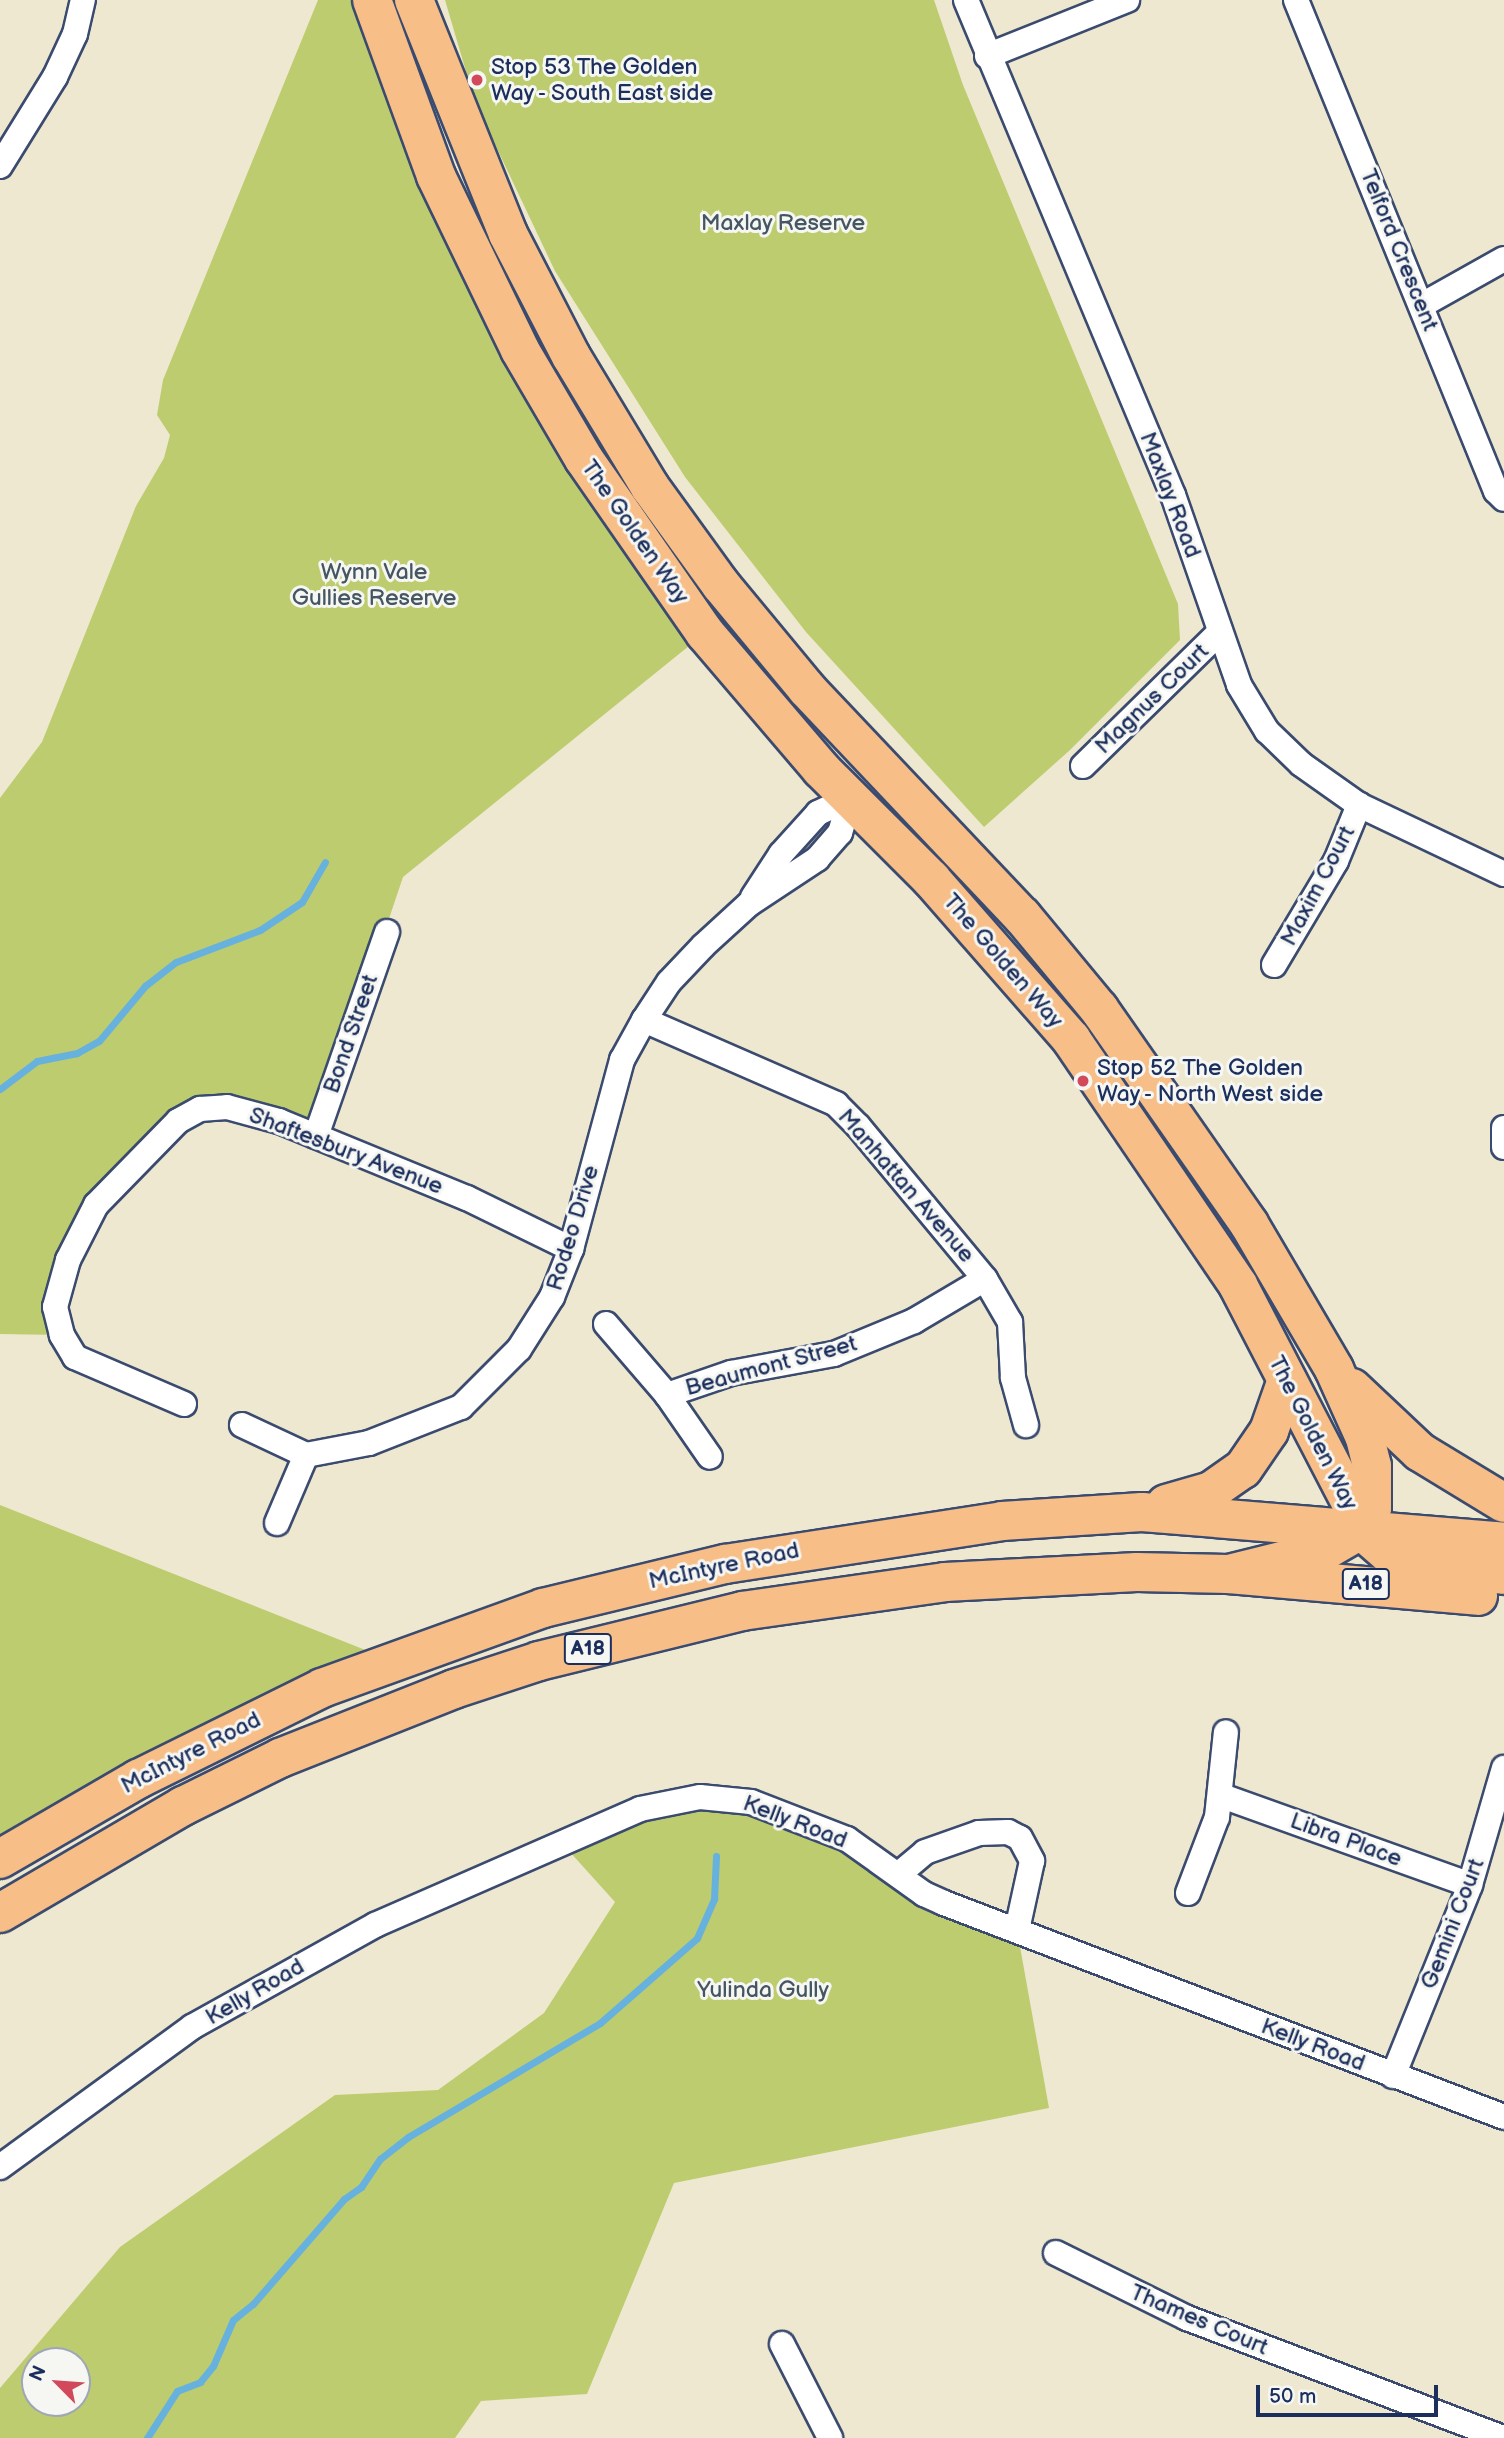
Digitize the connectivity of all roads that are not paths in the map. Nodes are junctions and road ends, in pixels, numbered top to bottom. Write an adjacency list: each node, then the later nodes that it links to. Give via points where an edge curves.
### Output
1 (83, 0): 8 (street, via 75,34 55,77)
2 (372, 0): 15 (main road, The Golden Way, via 436,176 542,391 705,633)
3 (414, 0): 13 (main road, The Golden Way, via 489,192 571,356 650,487 714,576)
4 (966, 0): 7 (street, Maxlay Road)
5 (1127, 0): 7 (street)
6 (1296, 0): 10 (street, Telford Crescent)
7 (987, 56): 12 (street, Maxlay Road, via 1173,495)
8 (0, 166)
9 (1504, 259): 10 (street)
10 (1422, 305): 11 (street, Telford Crescent, via 1496,491)
11 (1504, 499)
12 (1220, 632): 14 (street, Magnus Court); 16 (street, Maxlay Road, via 1239,685 1267,731 1301,764)
13 (838, 722): 15 (main road); 17 (main road, The Golden Way)
14 (1083, 766)
15 (850, 798): 17 (main road); 21 (street, Rodeo Drive, via 818,813 780,854 749,904 669,982); 29 (main road, The Golden Way, via 931,879 1070,1040 1203,1229)
16 (1359, 805): 18 (street, Maxlay Road); 20 (street, Maxim Court, via 1336,861)
17 (927, 814): 28 (main road, The Golden Way, via 1022,916 1099,1009 1249,1224)
18 (1504, 874)
19 (387, 932): 23 (street, Bond Street)
20 (1274, 965)
21 (644, 1020): 25 (street, Rodeo Drive, via 622,1060); 26 (street, Manhattan Avenue, via 836,1104)
22 (1504, 1128): 24 (street)
23 (316, 1136): 25 (street, Shaftesbury Avenue, via 467,1198); 31 (street, Shaftesbury Avenue, via 253,1111 200,1109 178,1121 96,1205 68,1260 54,1307 75,1357)
24 (1504, 1147)
25 (571, 1249): 34 (street, Rodeo Drive, via 552,1297 519,1349 461,1406 369,1443)
26 (985, 1279): 30 (street, Beaumont Street, via 914,1321 834,1354 731,1373); 33 (street, Manhattan Avenue, via 1010,1322 1013,1378)
27 (606, 1324): 30 (street)
28 (1334, 1369): 36 (main road, via 1420,1452); 39 (main road, The Golden Way, via 1365,1438 1372,1466 1372,1508)
29 (1287, 1380): 37 (main road, via 1269,1431 1243,1469 1211,1491); 39 (main road, The Golden Way)
30 (667, 1395): 35 (street)
31 (184, 1404)
32 (242, 1425): 34 (street)
33 (1026, 1425)
34 (306, 1455): 38 (street)
35 (710, 1457)
36 (1504, 1503)
37 (1142, 1512): 39 (main road, McIntyre Road / A18); 47 (main road, McIntyre Road / A18, via 1002,1521 806,1549 543,1608 322,1688 233,1729)
38 (277, 1523)
39 (1362, 1529): 40 (main road, McIntyre Road / A18); 41 (main road, via 1326,1550); 42 (main road, via 1391,1556)
40 (1504, 1542)
41 (1228, 1574): 43 (main road, McIntyre Road / A18); 51 (main road, McIntyre Road / A18, via 1042,1576 894,1589 742,1611 539,1661 454,1689 280,1758 183,1806)
42 (1504, 1575)
43 (1504, 1599)
44 (1226, 1732): 46 (street)
45 (1504, 1768): 49 (street, Gemini Court)
46 (1222, 1796): 49 (street, Libra Place); 50 (street, via 1212,1838)
47 (0, 1859)
48 (899, 1874): 52 (street, Kelly Road, via 924,1894); 52 (street, via 925,1852 979,1833 995,1831 1020,1838 1032,1861); 55 (street, Kelly Road, via 847,1839 751,1801 699,1797 656,1803 430,1898 332,1948 192,2027)
49 (1470, 1885): 53 (street, Gemini Court)
50 (1188, 1893)
51 (0, 1913)
52 (1017, 1930): 53 (street, Kelly Road)
53 (1393, 2076): 54 (street, Kelly Road)
54 (1504, 2117)
55 (0, 2167)
56 (1056, 2253): 59 (street, Thames Court, via 1195,2322)
57 (782, 2344): 58 (street)
58 (830, 2438)
59 (1503, 2438)

